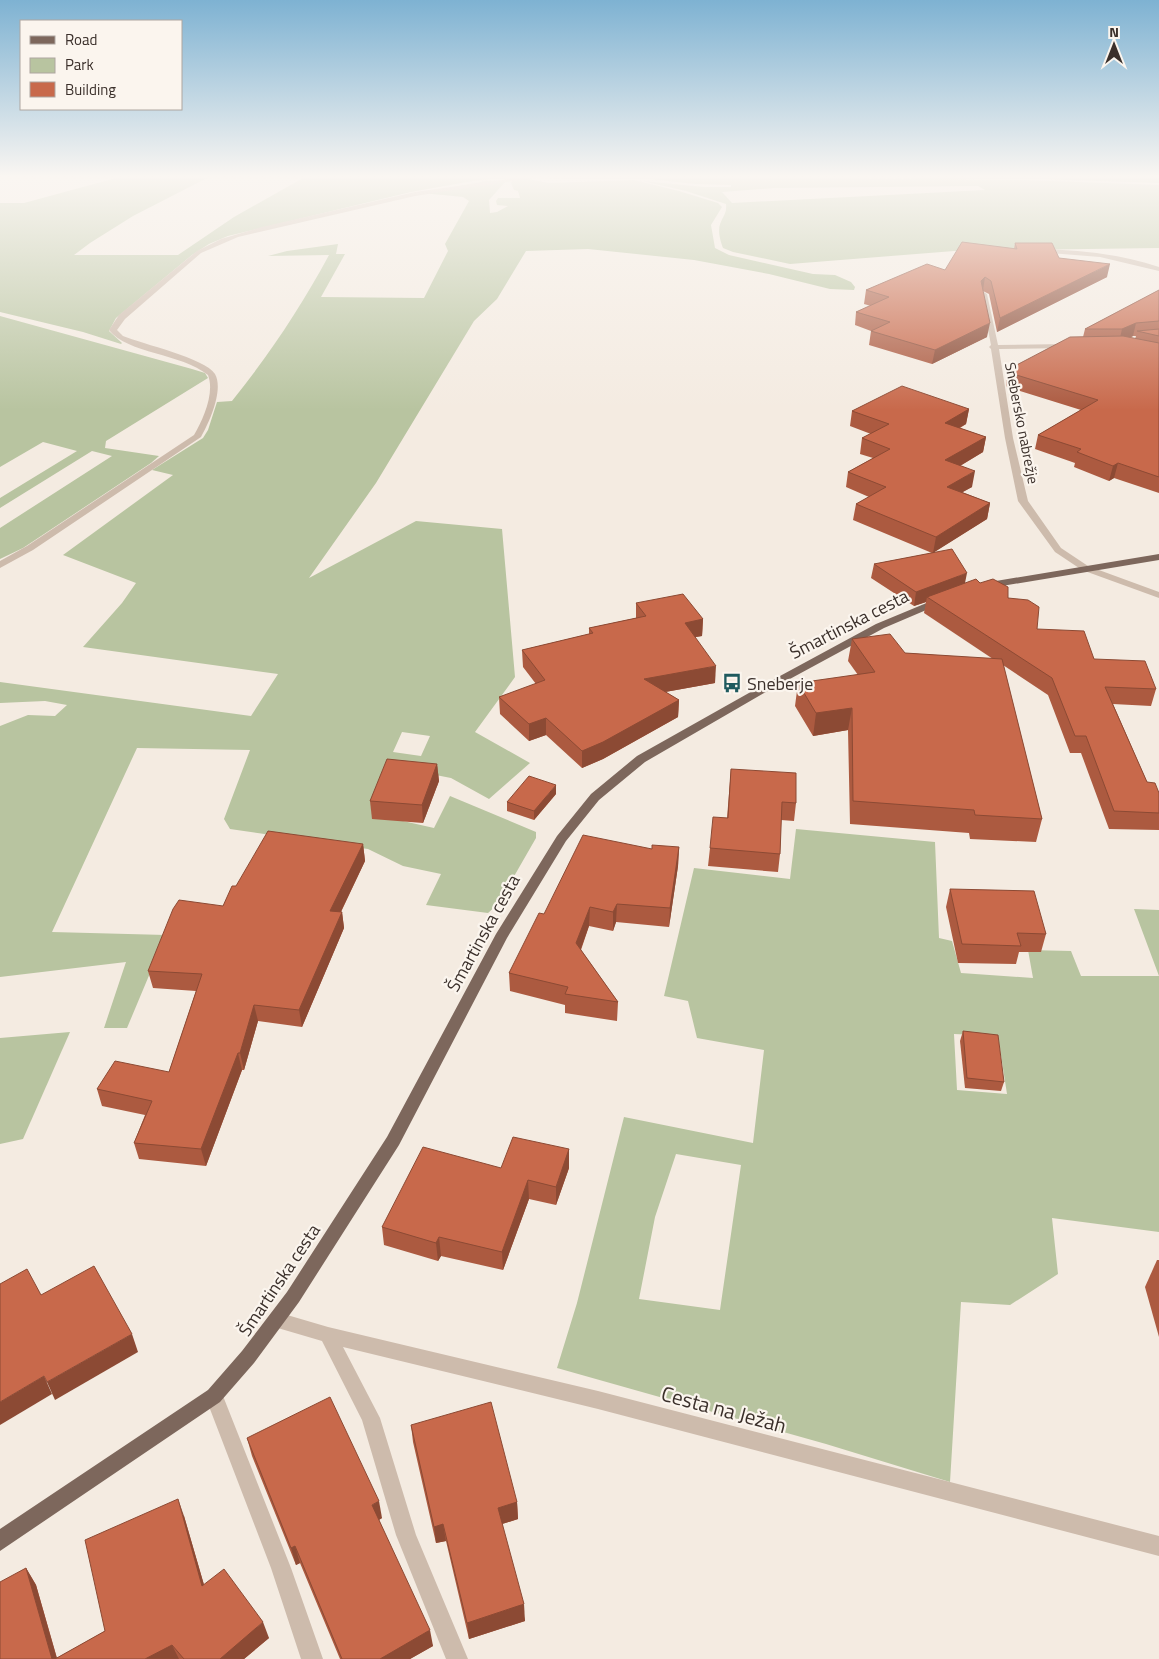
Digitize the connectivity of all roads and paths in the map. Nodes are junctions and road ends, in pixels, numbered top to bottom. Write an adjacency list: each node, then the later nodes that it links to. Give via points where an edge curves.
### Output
1 (195, 255): 8 (street, via 122,317 113,330 120,338 199,365 211,374 210,411 198,437 30,548)
2 (1110, 255): 3 (street)
3 (1159, 269)
4 (984, 294): 6 (street, Snebersko nabrežje)
5 (1073, 346): 6 (street, Snebersko nabrežje)
6 (993, 347): 9 (street, Snebersko nabrežje, via 1023,501 1058,550)
7 (1159, 557): 9 (main road, Šmartinska cesta)
8 (0, 564)
9 (1085, 568): 10 (street, Snebersko nabrežje); 11 (main road, Šmartinska cesta, via 1000,582 962,593 880,626 641,759 595,797 536,876 393,1141)
10 (1159, 595)
11 (277, 1320): 12 (street, Cesta na Ježah); 13 (main road, Šmartinska cesta)
12 (328, 1335): 15 (street, Cesta na Ježah, via 598,1400); 17 (street, via 370,1418 406,1536)
13 (214, 1396): 14 (main road, Šmartinska cesta); 16 (street)
14 (0, 1541)
15 (1159, 1546)
16 (312, 1659)
17 (457, 1659)

